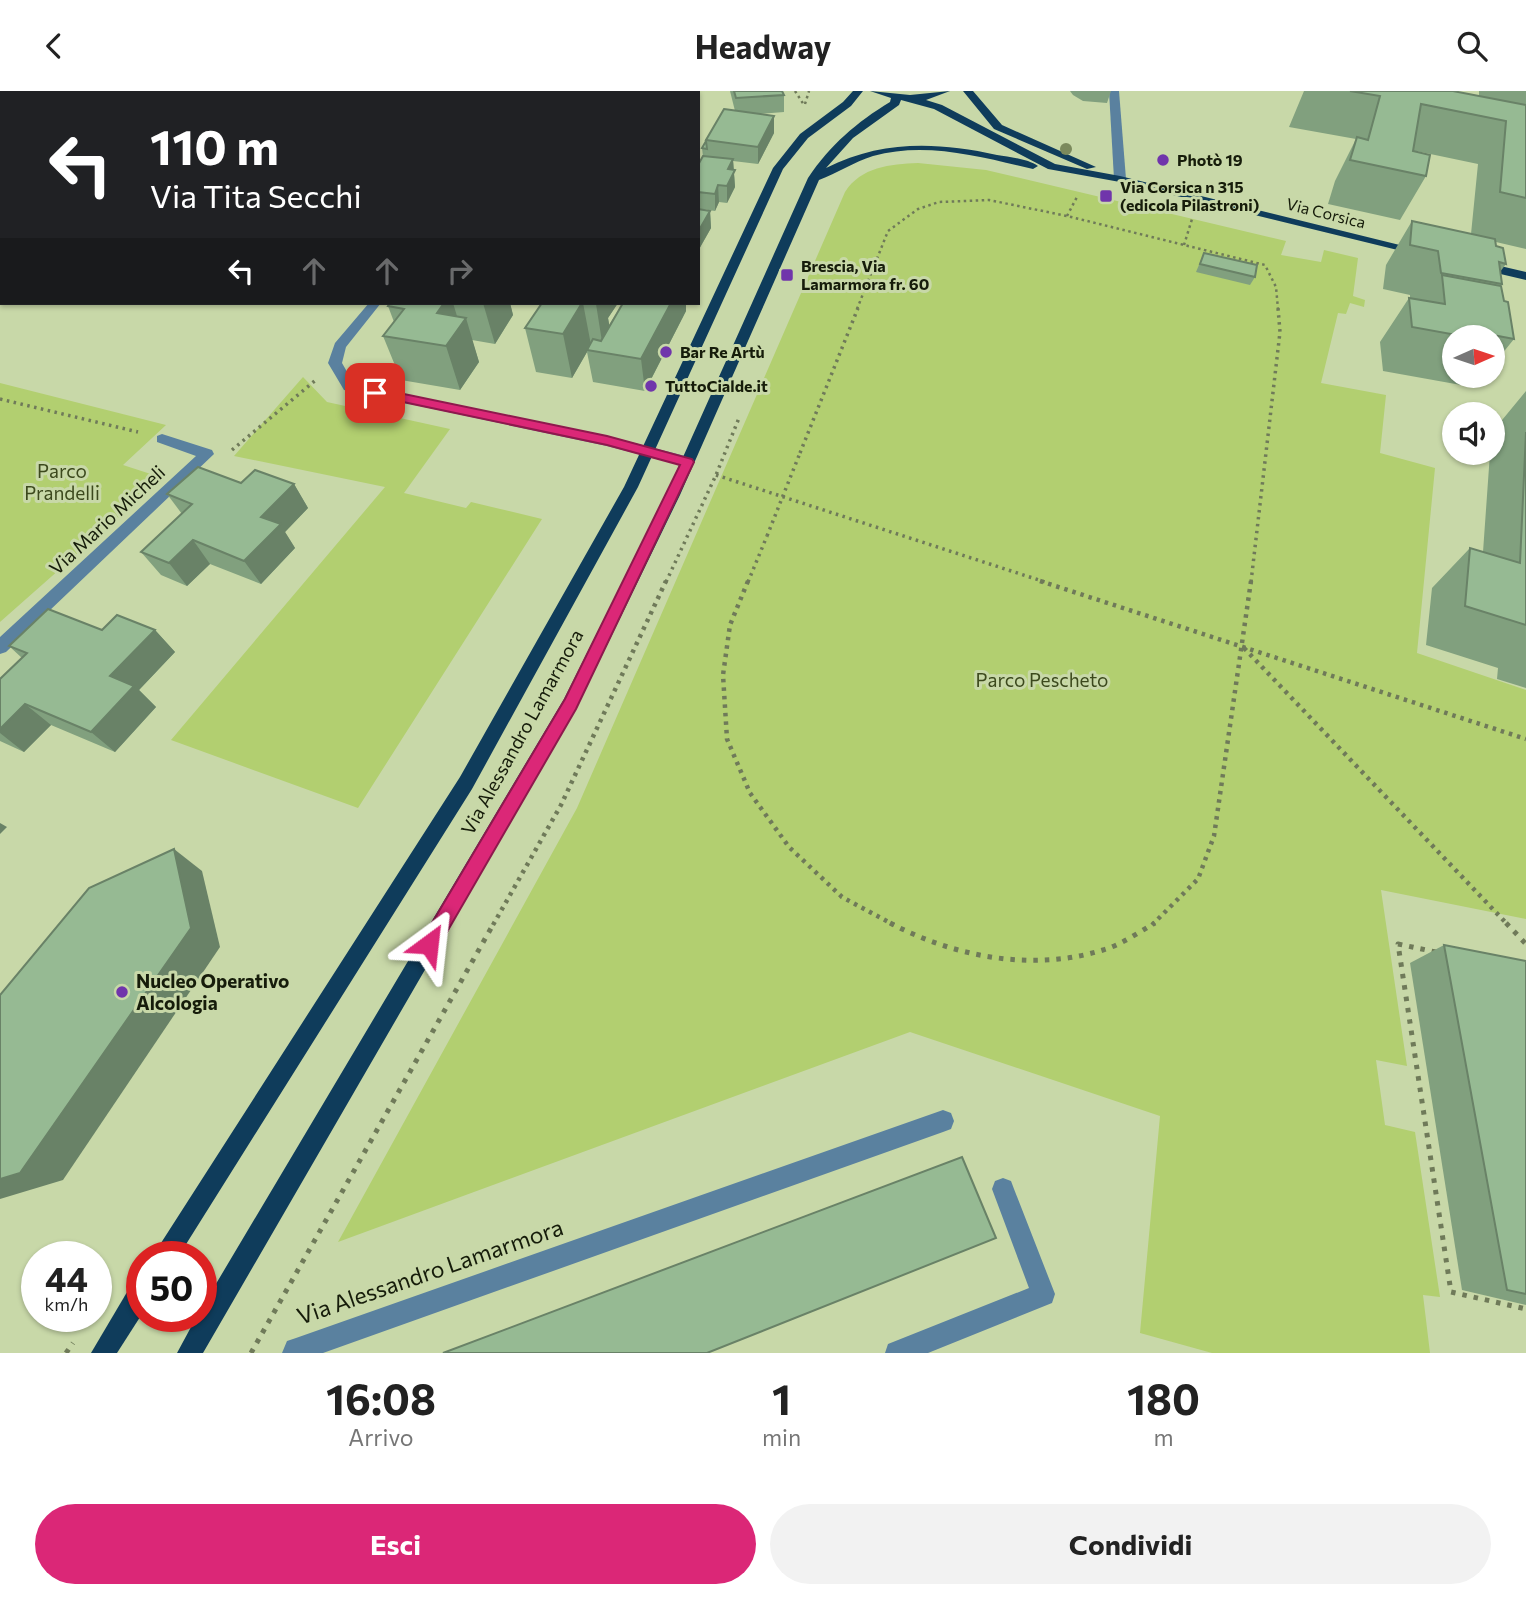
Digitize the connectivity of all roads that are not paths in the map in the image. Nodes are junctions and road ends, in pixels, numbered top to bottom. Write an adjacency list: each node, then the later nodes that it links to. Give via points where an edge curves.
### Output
1 (858, 91): 16 (main road, Via Alessandro Lamarmora, via 803,136 778,168)
2 (876, 91): 6 (main road)
3 (945, 91): 7 (main road)
4 (968, 91): 10 (main road, Via Corsica, via 998,127)
5 (1114, 91): 10 (street)
6 (895, 97): 7 (main road); 9 (main road, Via Alessandro Lamarmora, via 895,103 844,138)
7 (912, 98): 8 (main road, Via Corsica)
8 (1052, 167): 9 (main road, via 930,146 903,146 863,154); 10 (main road, Via Corsica)
9 (814, 178): 17 (main road, Via Alessandro Lamarmora)
10 (1120, 179): 11 (main road, Via Corsica)
11 (1434, 255)
12 (1461, 261): 13 (main road)
13 (1526, 276)
14 (373, 305): 16 (street, via 340,346 335,363 349,387)
15 (162, 439): 18 (street, Via Mario Micheli, via 207,454)
16 (647, 453): 17 (street); 21 (main road, Via Alessandro Lamarmora, via 466,783)
17 (688, 462): 24 (main road, Via Alessandro Lamarmora, via 570,704)
18 (0, 647)
19 (943, 1121): 25 (street, Via Alessandro Lamarmora)
20 (1003, 1189): 26 (street, via 1043,1294)
21 (173, 1241)
22 (126, 1316): 23 (main road)
23 (103, 1353)
24 (189, 1353)
25 (294, 1353)
26 (898, 1353)

